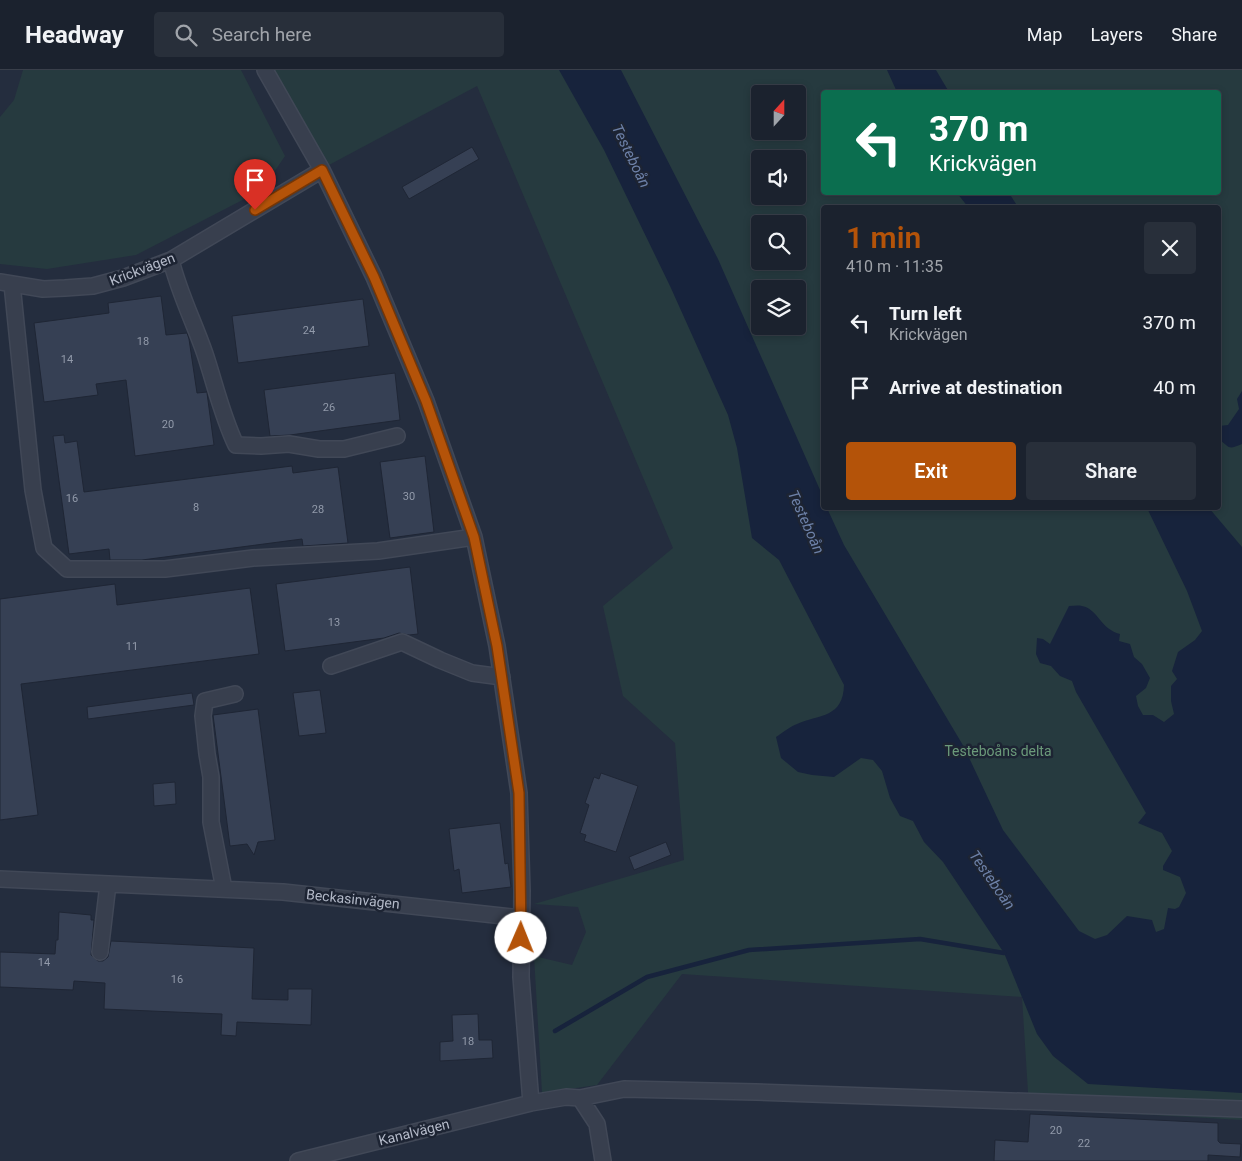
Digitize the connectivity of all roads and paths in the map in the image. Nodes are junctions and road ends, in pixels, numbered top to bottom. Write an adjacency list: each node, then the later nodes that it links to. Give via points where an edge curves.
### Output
1 (265, 70): 2 (street)
2 (322, 170): 3 (street, Krickvägen); 6 (street, via 374,277 426,401)
3 (171, 260): 4 (street, Krickvägen, via 93,286 43,288); 5 (street, via 226,425 236,444 344,449)
4 (6, 283): 6 (street, via 33,490 44,548 67,569 165,569 254,558 378,551)
5 (397, 436)
6 (474, 537): 8 (street)
7 (331, 666): 8 (street, via 402,642 472,673)
8 (502, 677): 13 (street, via 519,793)
9 (235, 694): 12 (street, via 205,701 203,716 211,777 211,822)
10 (0, 879): 11 (street, Beckasinvägen)
11 (108, 884): 12 (street, Beckasinvägen); 14 (street)
12 (224, 889): 13 (street, Beckasinvägen)
13 (521, 918): 16 (street, via 521,977)
14 (100, 952)
15 (580, 1098): 16 (street, Kanalvägen); 17 (street, Kanalvägen, via 633,1089); 19 (street, via 597,1124)
16 (531, 1103): 18 (street, Kanalvägen)
17 (1242, 1109)
18 (298, 1161)
19 (603, 1161)

